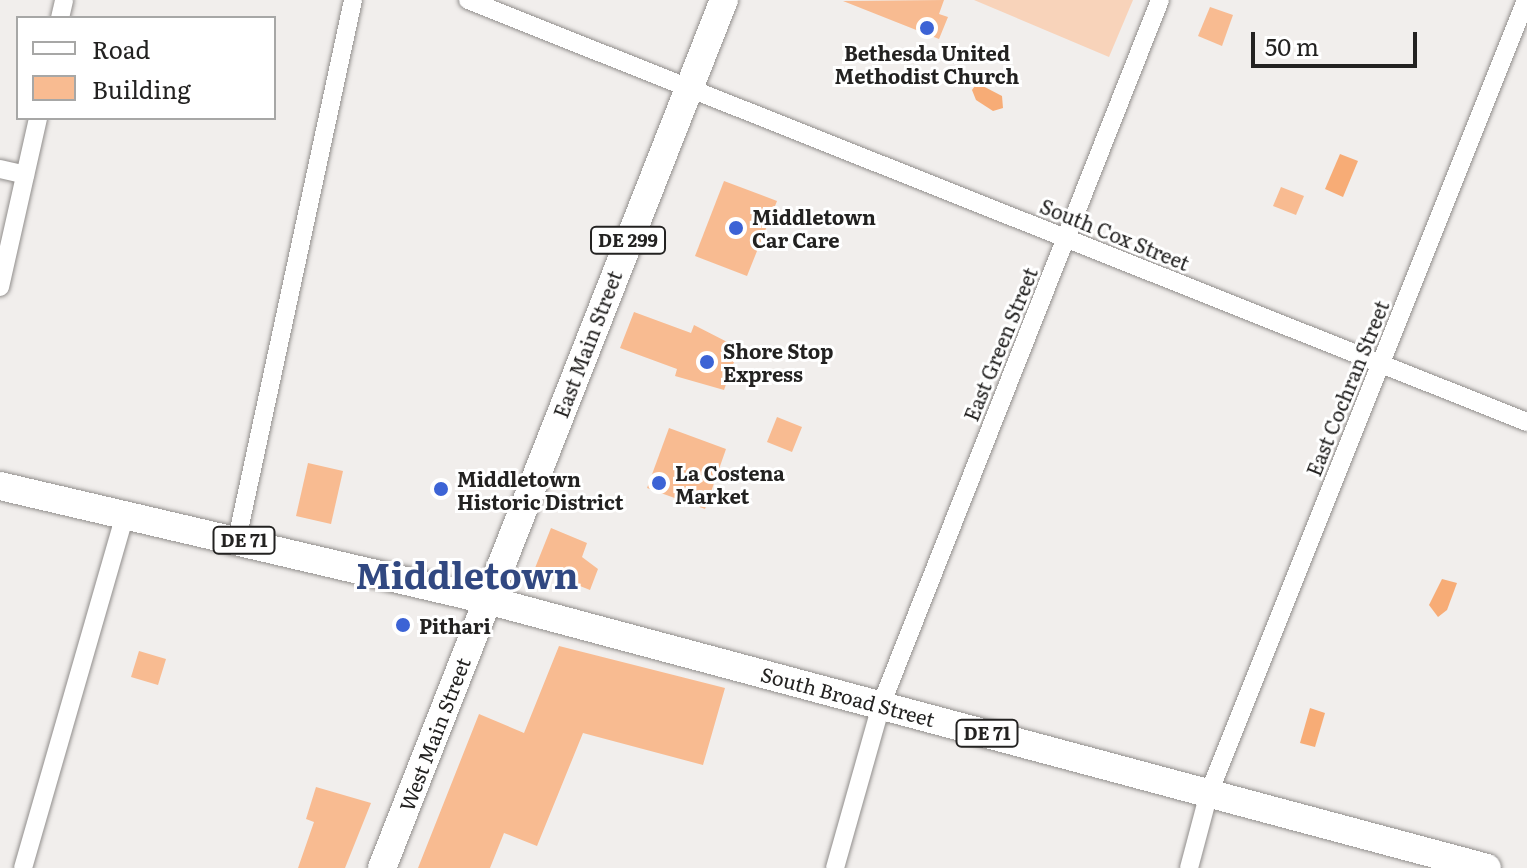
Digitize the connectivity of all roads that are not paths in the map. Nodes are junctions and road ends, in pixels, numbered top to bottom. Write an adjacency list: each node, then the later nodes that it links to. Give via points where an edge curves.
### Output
1 (353, 0): 16 (street)
2 (468, 0): 6 (street, South Cox Street)
3 (724, 0): 6 (main road, East Main Street / DE 299)
4 (1160, 0): 10 (street, East Green Street)
5 (1526, 0): 12 (street, East Cochran Street)
6 (688, 86): 10 (street, South Cox Street); 17 (main road, East Main Street / DE 299)
7 (38, 120): 9 (street)
8 (0, 169): 9 (street)
9 (25, 175): 11 (street)
10 (1065, 238): 12 (street, South Cox Street); 18 (street, East Green Street)
11 (0, 287)
12 (1381, 364): 13 (street, South Cox Street); 19 (street, East Cochran Street)
13 (1527, 422)
14 (0, 486): 15 (main road, DE 71)
15 (125, 514): 16 (main road, DE 71); 20 (street)
16 (237, 539): 17 (main road, DE 71)
17 (487, 600): 18 (main road, South Broad Street / DE 71); 21 (main road, West Main Street / DE 299)
18 (881, 705): 19 (main road, South Broad Street / DE 71); 22 (street, East Green Street)
19 (1209, 793): 23 (street, East Cochran Street); 24 (main road, South Broad Street / DE 71)
20 (23, 868)
21 (382, 868)
22 (835, 868)
23 (1189, 868)
24 (1487, 868)

